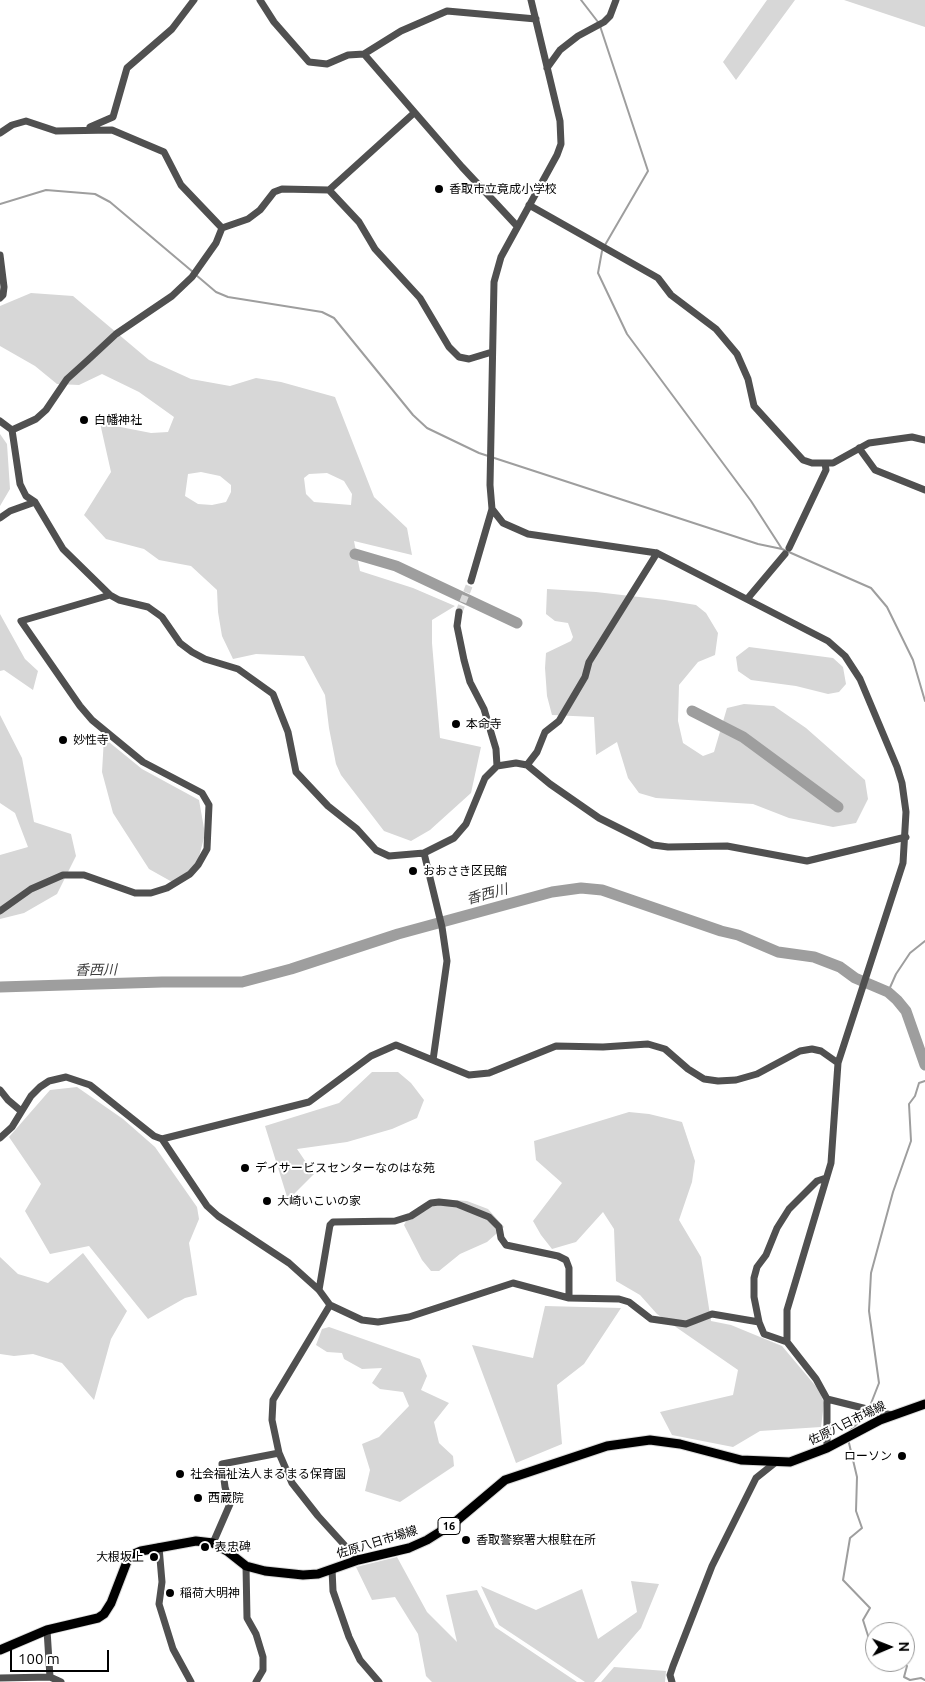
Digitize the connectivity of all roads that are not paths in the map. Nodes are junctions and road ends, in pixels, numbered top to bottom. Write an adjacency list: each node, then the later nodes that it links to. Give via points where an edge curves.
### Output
1 (194, 0): 9 (street, via 172,29 127,68 113,117)
2 (260, 0): 6 (street, via 274,22 309,62 327,64 348,55)
3 (531, 0): 5 (street)
4 (616, 0): 7 (street, via 604,22 560,50)
5 (536, 19): 6 (street, via 447,11 401,31); 7 (street)
6 (364, 54): 8 (street)
7 (547, 68): 12 (street, via 560,121 561,144)
8 (414, 113): 11 (street); 13 (street)
9 (85, 129): 10 (street, via 56,131 26,121); 14 (street, via 112,130 164,152 181,185)
10 (0, 133)
11 (329, 190): 14 (street, via 282,189 274,192 248,219); 17 (street, via 359,222 375,249 420,298 449,347 459,357 469,359)
12 (529, 205): 13 (street); 22 (street, via 658,278 671,295 726,338 748,379 754,406 766,420 803,460)
13 (517, 226): 17 (street, via 501,257 494,282)
14 (222, 228): 19 (street, via 216,243 192,277 172,296 116,334 66,379 46,410 36,419)
15 (0, 255): 16 (street, via 4,288)
16 (0, 298)
17 (492, 352): 25 (street)
18 (0, 421): 19 (street)
19 (12, 430): 24 (street, via 20,484 26,496)
20 (925, 440): 21 (street, via 907,438 869,443)
21 (859, 448): 22 (street, via 833,463); 23 (street, via 875,470)
22 (825, 463): 30 (street, via 826,470 787,551)
23 (925, 490)
24 (35, 502): 26 (street); 29 (street, via 63,549)
25 (492, 509): 27 (street, via 503,523 528,534); 28 (street)
26 (0, 518)
27 (657, 553): 30 (street); 32 (street, via 590,662 585,677 559,721 545,732 537,752)
28 (471, 581)
29 (110, 595): 35 (street, via 148,607 162,617 180,643 192,652 238,670 272,694 288,732 296,772 376,850 389,856); 36 (street, via 21,621 92,720 143,762 202,793 210,804 206,849 190,874 167,888 151,893 135,893 84,875 63,875 30,889)
30 (748, 598): 34 (street, via 828,640 852,665 902,784)
31 (459, 612): 33 (street, via 457,626 464,660 470,682 484,709 496,749)
32 (527, 765): 33 (street); 34 (street, via 599,818 653,845 668,848 727,846 807,861)
33 (497, 766): 35 (street, via 485,778 466,824 454,838)
34 (906, 837): 38 (street, via 903,863)
35 (424, 853): 37 (street, via 447,961)
36 (0, 911)
37 (433, 1060): 38 (street, via 469,1075 489,1073 556,1046 648,1044 665,1049 704,1079 718,1082 757,1074 812,1049 821,1051); 42 (street, via 404,1046 388,1047 309,1102)
38 (838, 1063): 43 (street, via 834,1148)
39 (0, 1090): 40 (street)
40 (22, 1111): 41 (street); 42 (street, via 31,1096 49,1081 66,1077 90,1084 154,1136)
41 (0, 1138)
42 (162, 1138): 44 (street, via 207,1206 289,1263)
43 (826, 1178): 47 (street, via 817,1181 789,1209 757,1267 754,1296); 48 (street, via 789,1301)
44 (319, 1290): 45 (street, via 333,1222 395,1220 439,1202 456,1204 489,1217 499,1227 506,1245 566,1260); 46 (street)
45 (569, 1298): 46 (street, via 513,1283 409,1317 378,1322 362,1320); 47 (street, via 619,1299 629,1302 651,1319 686,1324 712,1314)
46 (330, 1305): 53 (street, via 273,1400 272,1420)
47 (758, 1322): 48 (street, via 764,1334)
48 (787, 1342): 49 (street, via 816,1378)
49 (827, 1399): 51 (street); 52 (street)
50 (925, 1404): 51 (main road, 佐原八日市場線 / 16)
51 (891, 1416): 52 (main road, 佐原八日市場線 / 16)
52 (827, 1448): 54 (main road, 佐原八日市場線 / 16, via 790,1462)
53 (279, 1454): 55 (street, via 222,1464 224,1487 230,1504); 57 (street, via 292,1483)
54 (776, 1462): 57 (main road, 佐原八日市場線 / 16, via 741,1460 680,1444 650,1440 607,1446 505,1480 454,1523 427,1540 409,1548); 68 (street, via 756,1478 712,1566 670,1674)
55 (213, 1543): 56 (main road, 佐原八日市場線 / 16, via 188,1541); 58 (main road, 佐原八日市場線 / 16)
56 (160, 1547): 60 (main road, 佐原八日市場線 / 16, via 134,1554 128,1559 104,1614); 65 (street, via 162,1582 159,1604 173,1649)
57 (358, 1560): 59 (main road, 佐原八日市場線 / 16)
58 (246, 1566): 59 (main road, 佐原八日市場線 / 16, via 303,1575); 66 (street, via 247,1618 263,1657 264,1670)
59 (332, 1569): 67 (street, via 333,1591 349,1637 360,1660)
60 (48, 1630): 61 (main road, 佐原八日市場線 / 16); 63 (street)
61 (0, 1650)
62 (0, 1678): 63 (street)
63 (45, 1679): 64 (street)
64 (61, 1682)
65 (190, 1682)
66 (256, 1682)
67 (379, 1682)
68 (672, 1682)

